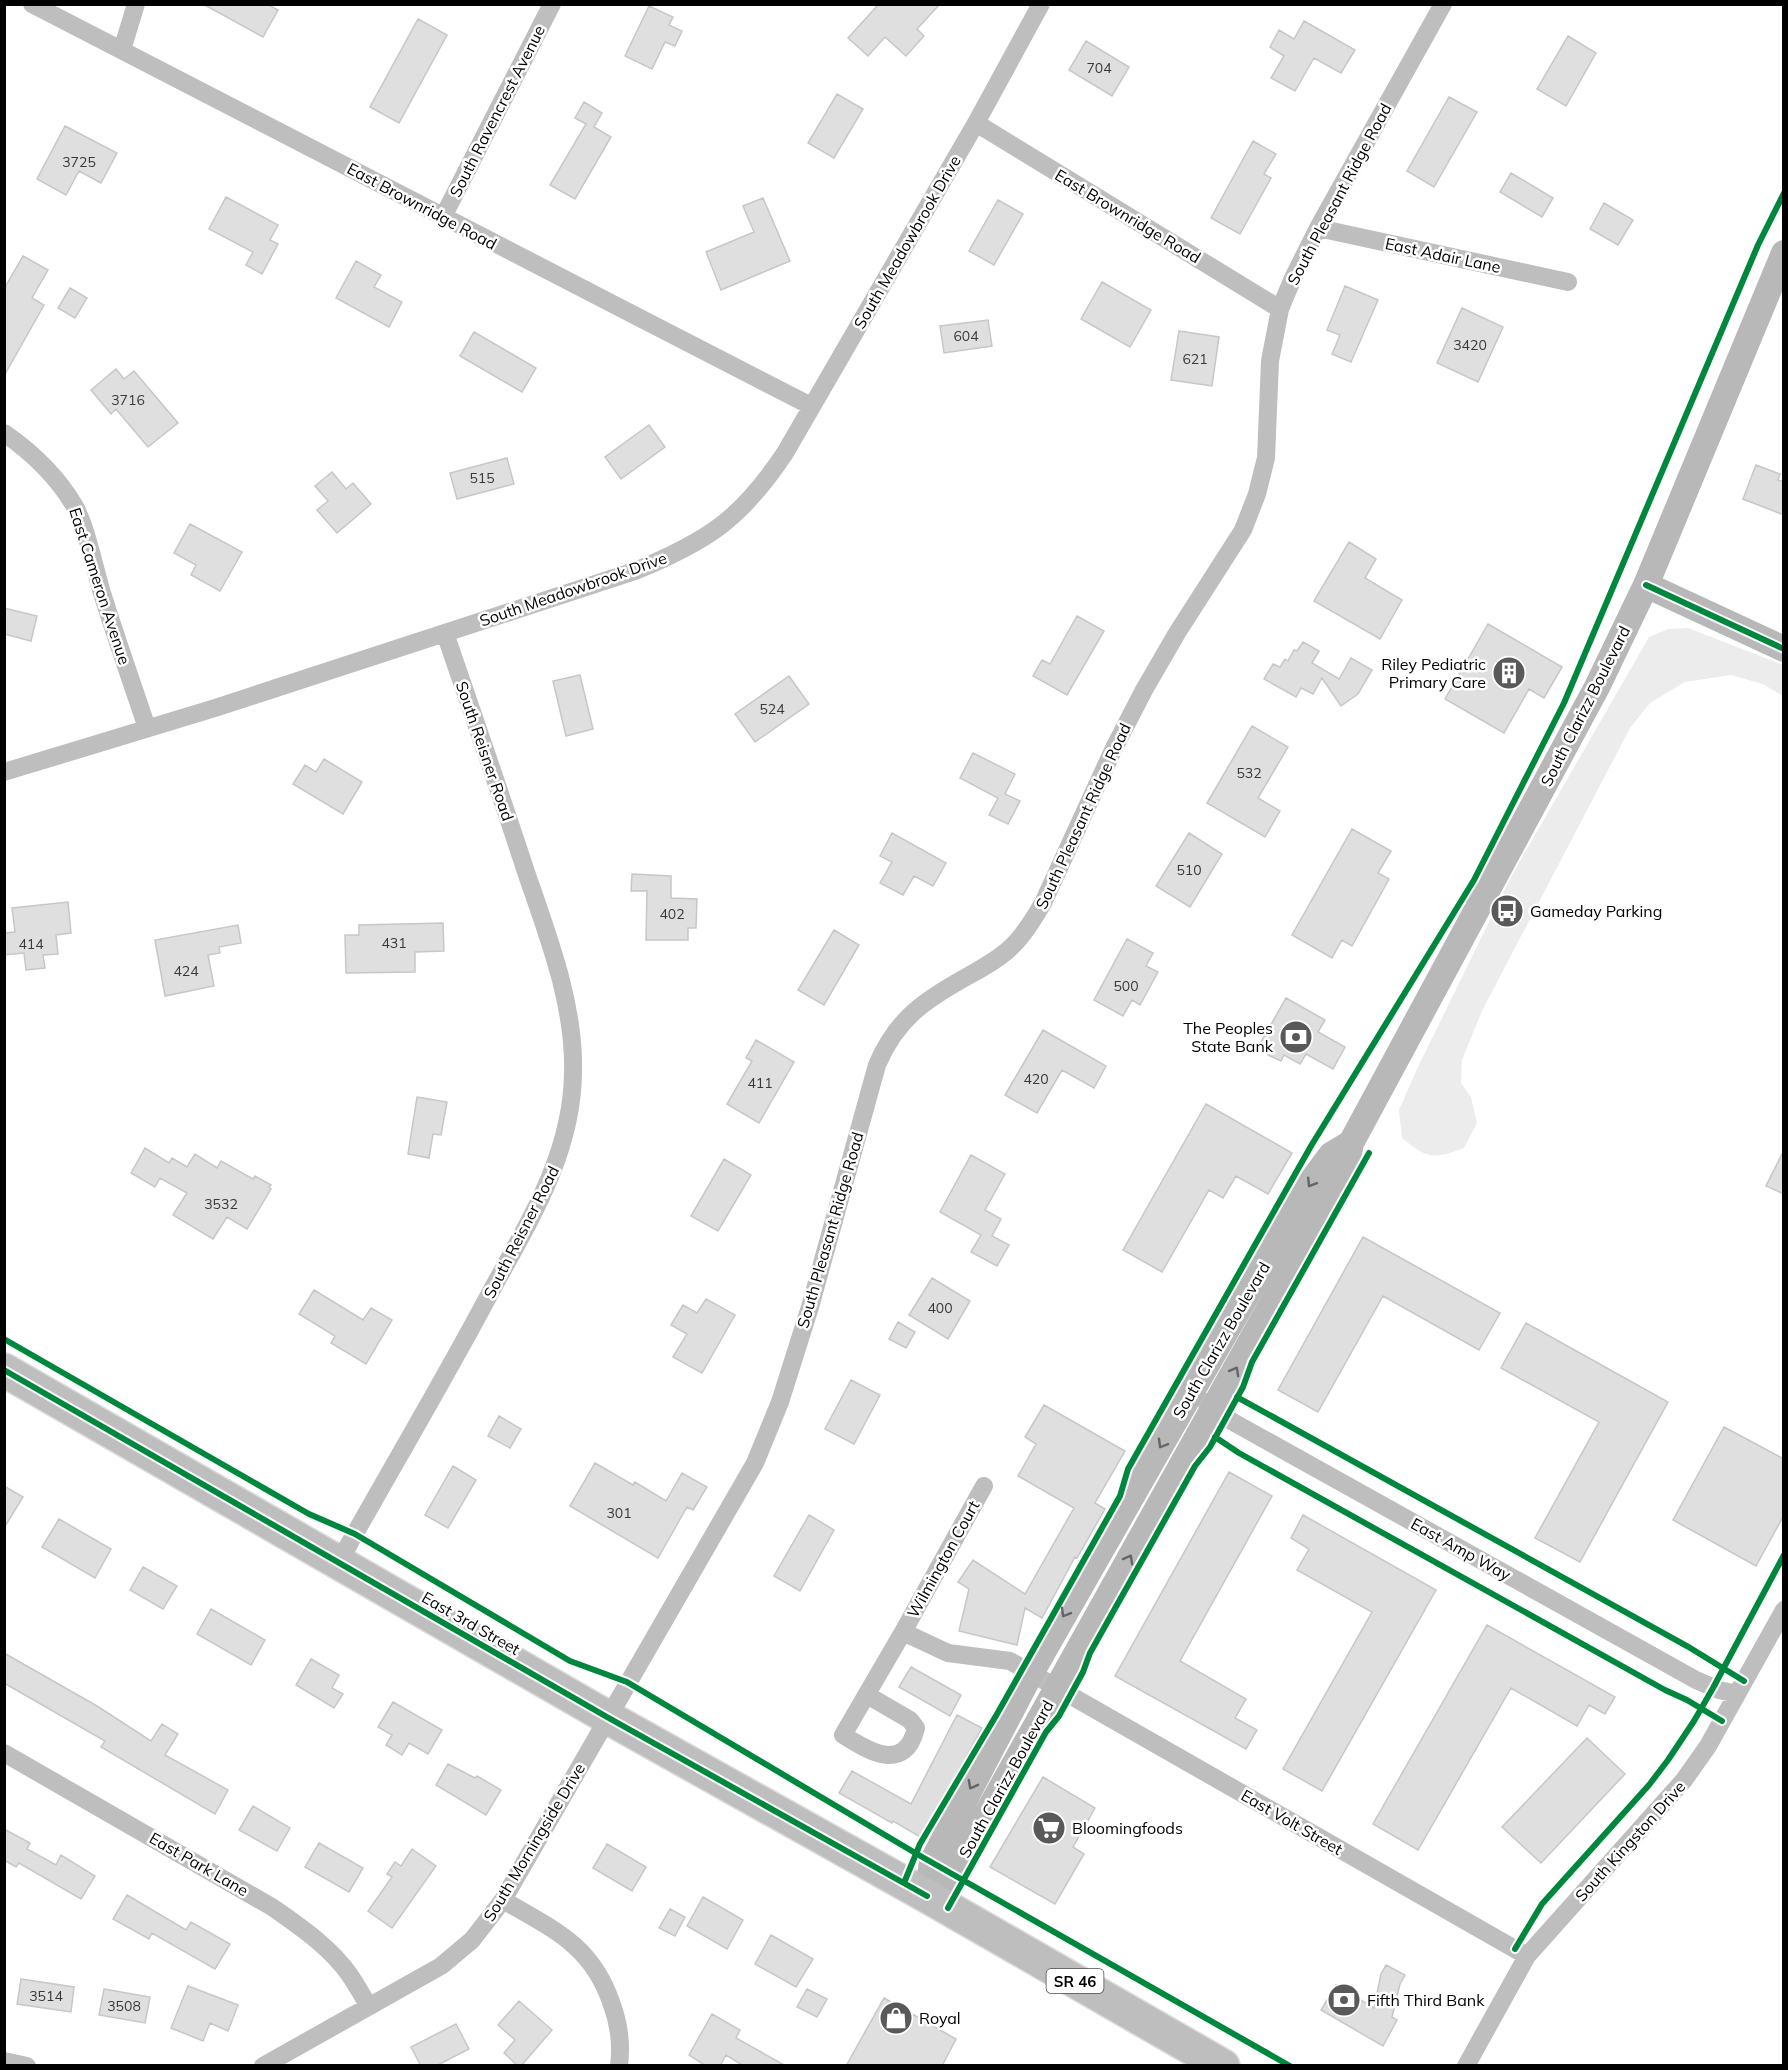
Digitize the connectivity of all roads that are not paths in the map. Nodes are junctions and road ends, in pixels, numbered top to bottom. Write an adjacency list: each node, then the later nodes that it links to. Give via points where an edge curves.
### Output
1 (32, 4): 6 (street, East Brownridge Road)
2 (136, 4): 6 (street)
3 (552, 4): 8 (street, South Ravencrest Avenue)
4 (1041, 4): 7 (street, South Meadowbrook Drive)
5 (1443, 4): 9 (street, South Pleasant Ridge Road)
6 (122, 50): 8 (street, East Brownridge Road)
7 (976, 123): 12 (street, East Brownridge Road); 13 (street, South Meadowbrook Drive)
8 (443, 217): 13 (street, East Brownridge Road)
9 (1318, 228): 11 (street, East Adair Lane); 12 (street, South Pleasant Ridge Road)
10 (1784, 253): 15 (street, South Clarizz Boulevard)
11 (1568, 282)
12 (1280, 309): 32 (street, South Pleasant Ridge Road, via 1270,361 1266,458 1243,530 1139,700 1032,921 1007,950 917,1007 883,1050 810,1307 780,1402 755,1463)
13 (811, 406): 16 (street, South Meadowbrook Drive, via 762,486 713,533 635,571)
14 (4, 433): 18 (street, East Cameron Avenue, via 40,460 80,516)
15 (1646, 585): 17 (street); 20 (street, South Clarizz Boulevard, via 1597,687)
16 (445, 633): 18 (street, South Meadowbrook Drive); 25 (street, South Reisner Road, via 558,971 572,1041 571,1106 560,1153 535,1210)
17 (1784, 649)
18 (147, 728): 19 (street, South Meadowbrook Drive)
19 (4, 772)
20 (1351, 1143): 22 (street, South Clarizz Boulevard, one-way to 22, via 1331,1155 1313,1179); 23 (street, South Clarizz Boulevard, one-way to 20, via 1336,1189)
21 (4, 1370): 25 (highway, East 3rd Street / SR 46)
22 (1192, 1390): 23 (street, East Amp Way); 28 (street, South Clarizz Boulevard, one-way to 28)
23 (1214, 1409): 29 (street, South Clarizz Boulevard, one-way to 23); 31 (street, East Amp Way, via 1696,1680)
24 (984, 1486): 27 (street, Wilmington Court)
25 (339, 1562): 32 (highway, East 3rd Street / SR 46)
26 (1784, 1610): 31 (street, South Kingston Drive)
27 (903, 1632): 28 (street, Wilmington Court, via 948,1653 1010,1661); 30 (street, Wilmington Court)
28 (1031, 1673): 29 (street, Wilmington Court); 34 (street, South Clarizz Boulevard, one-way to 34, via 932,1862)
29 (1057, 1688): 34 (street, South Clarizz Boulevard, via 953,1874); 36 (street, East Volt Street)
30 (867, 1695)
31 (1737, 1695): 36 (street, South Kingston Drive, via 1684,1780)
32 (607, 1717): 34 (highway, East 3rd Street / SR 46); 35 (street, South Morningside Drive)
33 (4, 1753): 37 (street, East Park Lane, via 272,1906 334,1956)
34 (927, 1896): 42 (highway, East 3rd Street / SR 46)
35 (503, 1900): 37 (street, South Morningside Drive, via 457,1954 411,1984); 41 (street, via 557,1932 590,1960 608,1991 620,2034)
36 (1527, 1956): 43 (street, South Kingston Drive)
37 (368, 2005): 40 (street, South Morningside Drive)
38 (4, 2061): 39 (street)
39 (27, 2066)
40 (263, 2066)
41 (620, 2066)
42 (1223, 2066)
43 (1466, 2066)

